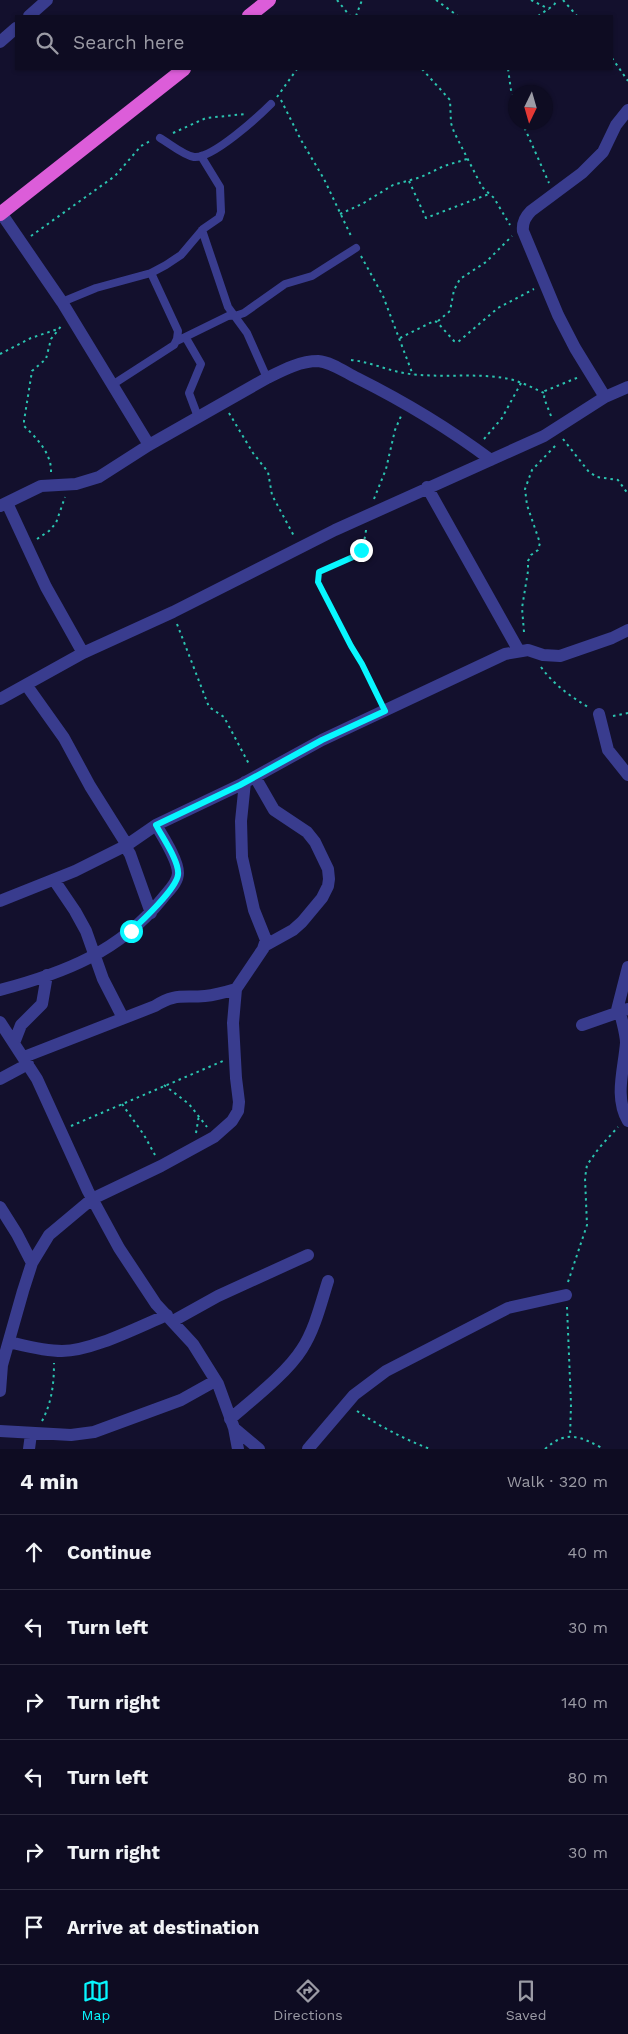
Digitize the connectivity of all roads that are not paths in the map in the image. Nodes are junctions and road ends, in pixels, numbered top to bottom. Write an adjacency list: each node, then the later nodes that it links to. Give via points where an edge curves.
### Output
1 (47, 0): 3 (street)
2 (270, 0): 4 (highway)
3 (30, 15)
4 (250, 15)
5 (15, 29): 6 (street)
6 (0, 42)
7 (183, 70): 12 (highway)
8 (271, 104): 11 (lane, via 240,133)
9 (628, 110): 23 (street, via 602,152 582,173 531,211 525,218 523,231 558,315)
10 (160, 138): 11 (lane, via 191,156)
11 (201, 156): 13 (lane, via 220,187 221,212 219,218)
12 (0, 214): 16 (street)
13 (202, 230): 15 (lane, via 174,260); 17 (lane, via 228,307)
14 (356, 248): 17 (lane, via 312,276 285,284)
15 (152, 273): 16 (lane, via 96,288); 19 (lane, via 178,331)
16 (62, 302): 21 (street)
17 (235, 316): 18 (lane, via 228,316); 20 (lane)
18 (186, 338): 19 (lane); 24 (lane, via 201,364 188,393)
19 (177, 341): 21 (lane)
20 (267, 378): 24 (street); 26 (street, via 301,364 324,362 404,401)
21 (112, 385): 25 (street)
22 (628, 386): 23 (street)
23 (605, 397): 26 (street, via 558,432)
24 (198, 417): 25 (street)
25 (150, 445): 28 (street, via 99,477 76,484 36,488)
26 (491, 460): 27 (street)
27 (427, 487): 30 (street); 31 (street)
28 (3, 504): 31 (street)
29 (628, 630): 30 (street, via 560,656)
30 (524, 650): 36 (street, via 506,654 322,740)
31 (83, 653): 32 (street)
32 (27, 686): 33 (street); 38 (street, via 64,738)
33 (0, 699)
34 (599, 714): 35 (street, via 608,750)
35 (628, 775)
36 (250, 779): 37 (street); 42 (street, via 241,821 242,851 254,910 266,936); 42 (street, via 274,810 302,828 315,842 329,878 322,898 302,922)
37 (156, 825): 38 (street); 41 (street, via 177,865 178,875)
38 (126, 845): 39 (street); 41 (street)
39 (54, 880): 40 (street); 43 (street, via 86,931)
40 (0, 901)
41 (151, 913): 43 (street)
42 (266, 945): 46 (street)
43 (95, 956): 45 (street); 50 (street)
44 (628, 967): 48 (street)
45 (47, 975): 47 (street); 53 (street, via 42,1004 21,1025)
46 (236, 989): 50 (street, via 212,995 177,996); 57 (street, via 233,1023 239,1102 232,1121 214,1137)
47 (0, 990)
48 (625, 990): 49 (street)
49 (621, 1012): 52 (street); 56 (street, via 626,1041 621,1101)
50 (123, 1018): 54 (street)
51 (0, 1022): 53 (street)
52 (582, 1025)
53 (14, 1044): 54 (street)
54 (26, 1061): 55 (street); 57 (street)
55 (0, 1079)
56 (627, 1119)
57 (92, 1199): 60 (street, via 49,1235); 63 (street, via 119,1248 156,1304)
58 (0, 1207): 60 (street)
59 (308, 1255): 63 (street)
60 (32, 1263): 64 (street)
61 (328, 1281): 67 (street, via 302,1350)
62 (566, 1295): 70 (street, via 508,1308 386,1371 354,1395)
63 (170, 1318): 64 (street, via 83,1348 54,1351); 65 (street, via 193,1344)
64 (8, 1342): 66 (street)
65 (216, 1381): 67 (street); 69 (street, via 182,1400 94,1432)
66 (0, 1391)
67 (232, 1424): 72 (street); 73 (street)
68 (0, 1432): 69 (street)
69 (34, 1434): 71 (street)
70 (312, 1446)
71 (29, 1449)
72 (238, 1449)
73 (259, 1449)

